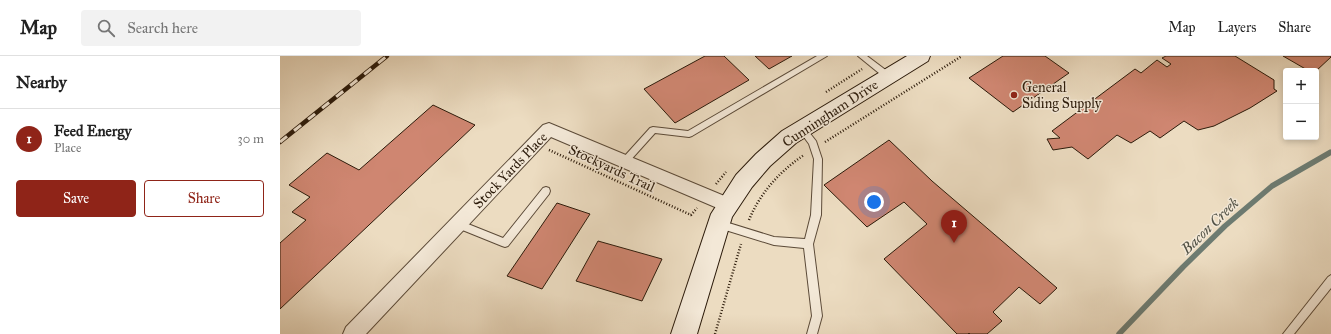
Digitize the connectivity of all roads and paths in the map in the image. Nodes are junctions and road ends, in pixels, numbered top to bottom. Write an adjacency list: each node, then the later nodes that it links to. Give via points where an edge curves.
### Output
1 (823, 56): 8 (lane, via 689,134 653,130)
2 (862, 56): 4 (lane)
3 (921, 56): 4 (street, Cunningham Drive)
4 (880, 70): 5 (path); 6 (street, Cunningham Drive)
5 (820, 96)
6 (802, 129): 12 (street, Cunningham Drive, via 789,136 763,160 744,181); 15 (lane, via 813,143 818,159 816,215)
7 (534, 143): 8 (street, Stock Yards Place, via 549,128); 11 (path, Stockyards Trail, via 691,215); 13 (street, Stock Yards Place)
8 (625, 161): 11 (street, Stock Yards Place)
9 (728, 169): 11 (path, Stockyards Trail)
10 (546, 191): 13 (lane, via 505,243)
11 (706, 196): 12 (street, Stock Yards Place)
12 (728, 205): 14 (street, Cunningham Drive)
13 (458, 224): 17 (street, Stock Yards Place)
14 (719, 224): 15 (lane, via 774,241); 18 (street, Cunningham Drive)
15 (808, 244): 19 (lane, via 817,316)
16 (1331, 280): 20 (lane)
17 (353, 334)
18 (684, 334)
19 (812, 334)
20 (1288, 334)

